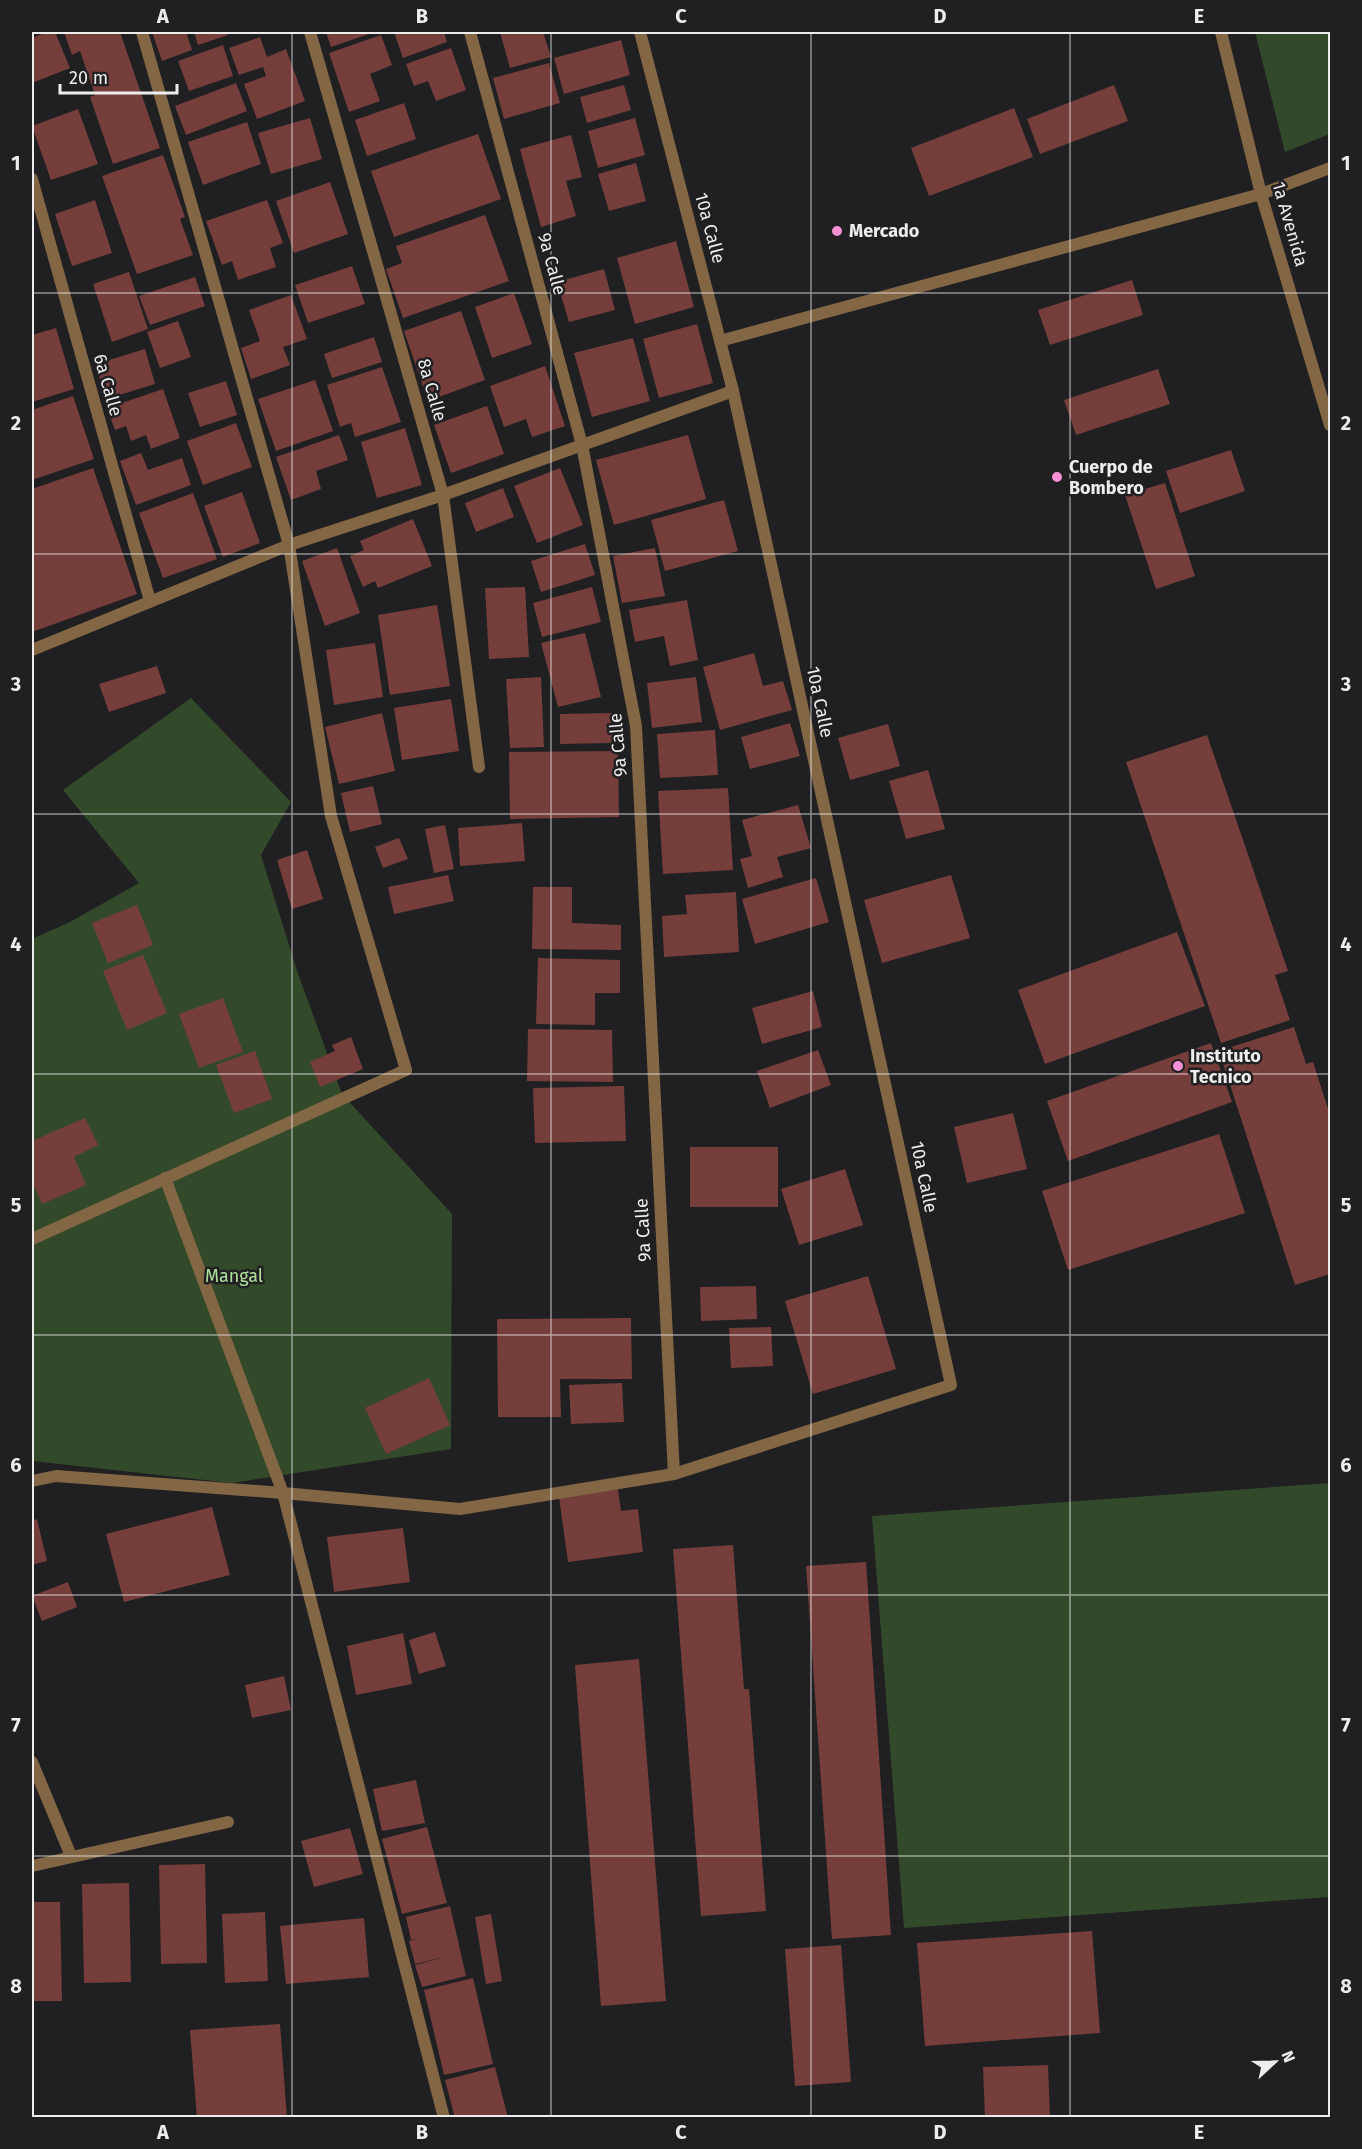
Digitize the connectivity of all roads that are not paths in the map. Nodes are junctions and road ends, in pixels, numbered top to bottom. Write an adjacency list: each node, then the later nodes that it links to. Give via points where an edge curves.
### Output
1 (142, 32): 14 (street)
2 (310, 32): 13 (street, 8a Calle)
3 (471, 32): 12 (street, 9a Calle)
4 (639, 32): 9 (street, 10a Calle)
5 (1221, 32): 8 (street, 1a Avenida)
6 (1330, 168): 8 (street)
7 (32, 179): 15 (street, 6a Calle)
8 (1261, 194): 9 (street); 11 (street, 1a Avenida)
9 (720, 341): 10 (street, 10a Calle)
10 (733, 391): 12 (street); 20 (street, 10a Calle, via 951,1385)
11 (1330, 425)
12 (582, 445): 13 (street); 20 (street, 9a Calle, via 636,726)
13 (443, 495): 14 (street); 17 (street, 8a Calle)
14 (289, 545): 15 (street); 18 (street, via 331,816 406,1070)
15 (150, 601): 16 (street)
16 (32, 650)
17 (479, 766)
18 (165, 1178): 19 (street); 22 (street)
19 (32, 1239)
20 (674, 1474): 22 (street, via 460,1509)
21 (32, 1481): 22 (street, via 56,1476)
22 (283, 1493): 27 (street)
23 (32, 1762): 25 (street)
24 (228, 1822): 25 (street)
25 (71, 1856): 26 (street)
26 (32, 1866)
27 (444, 2118)

